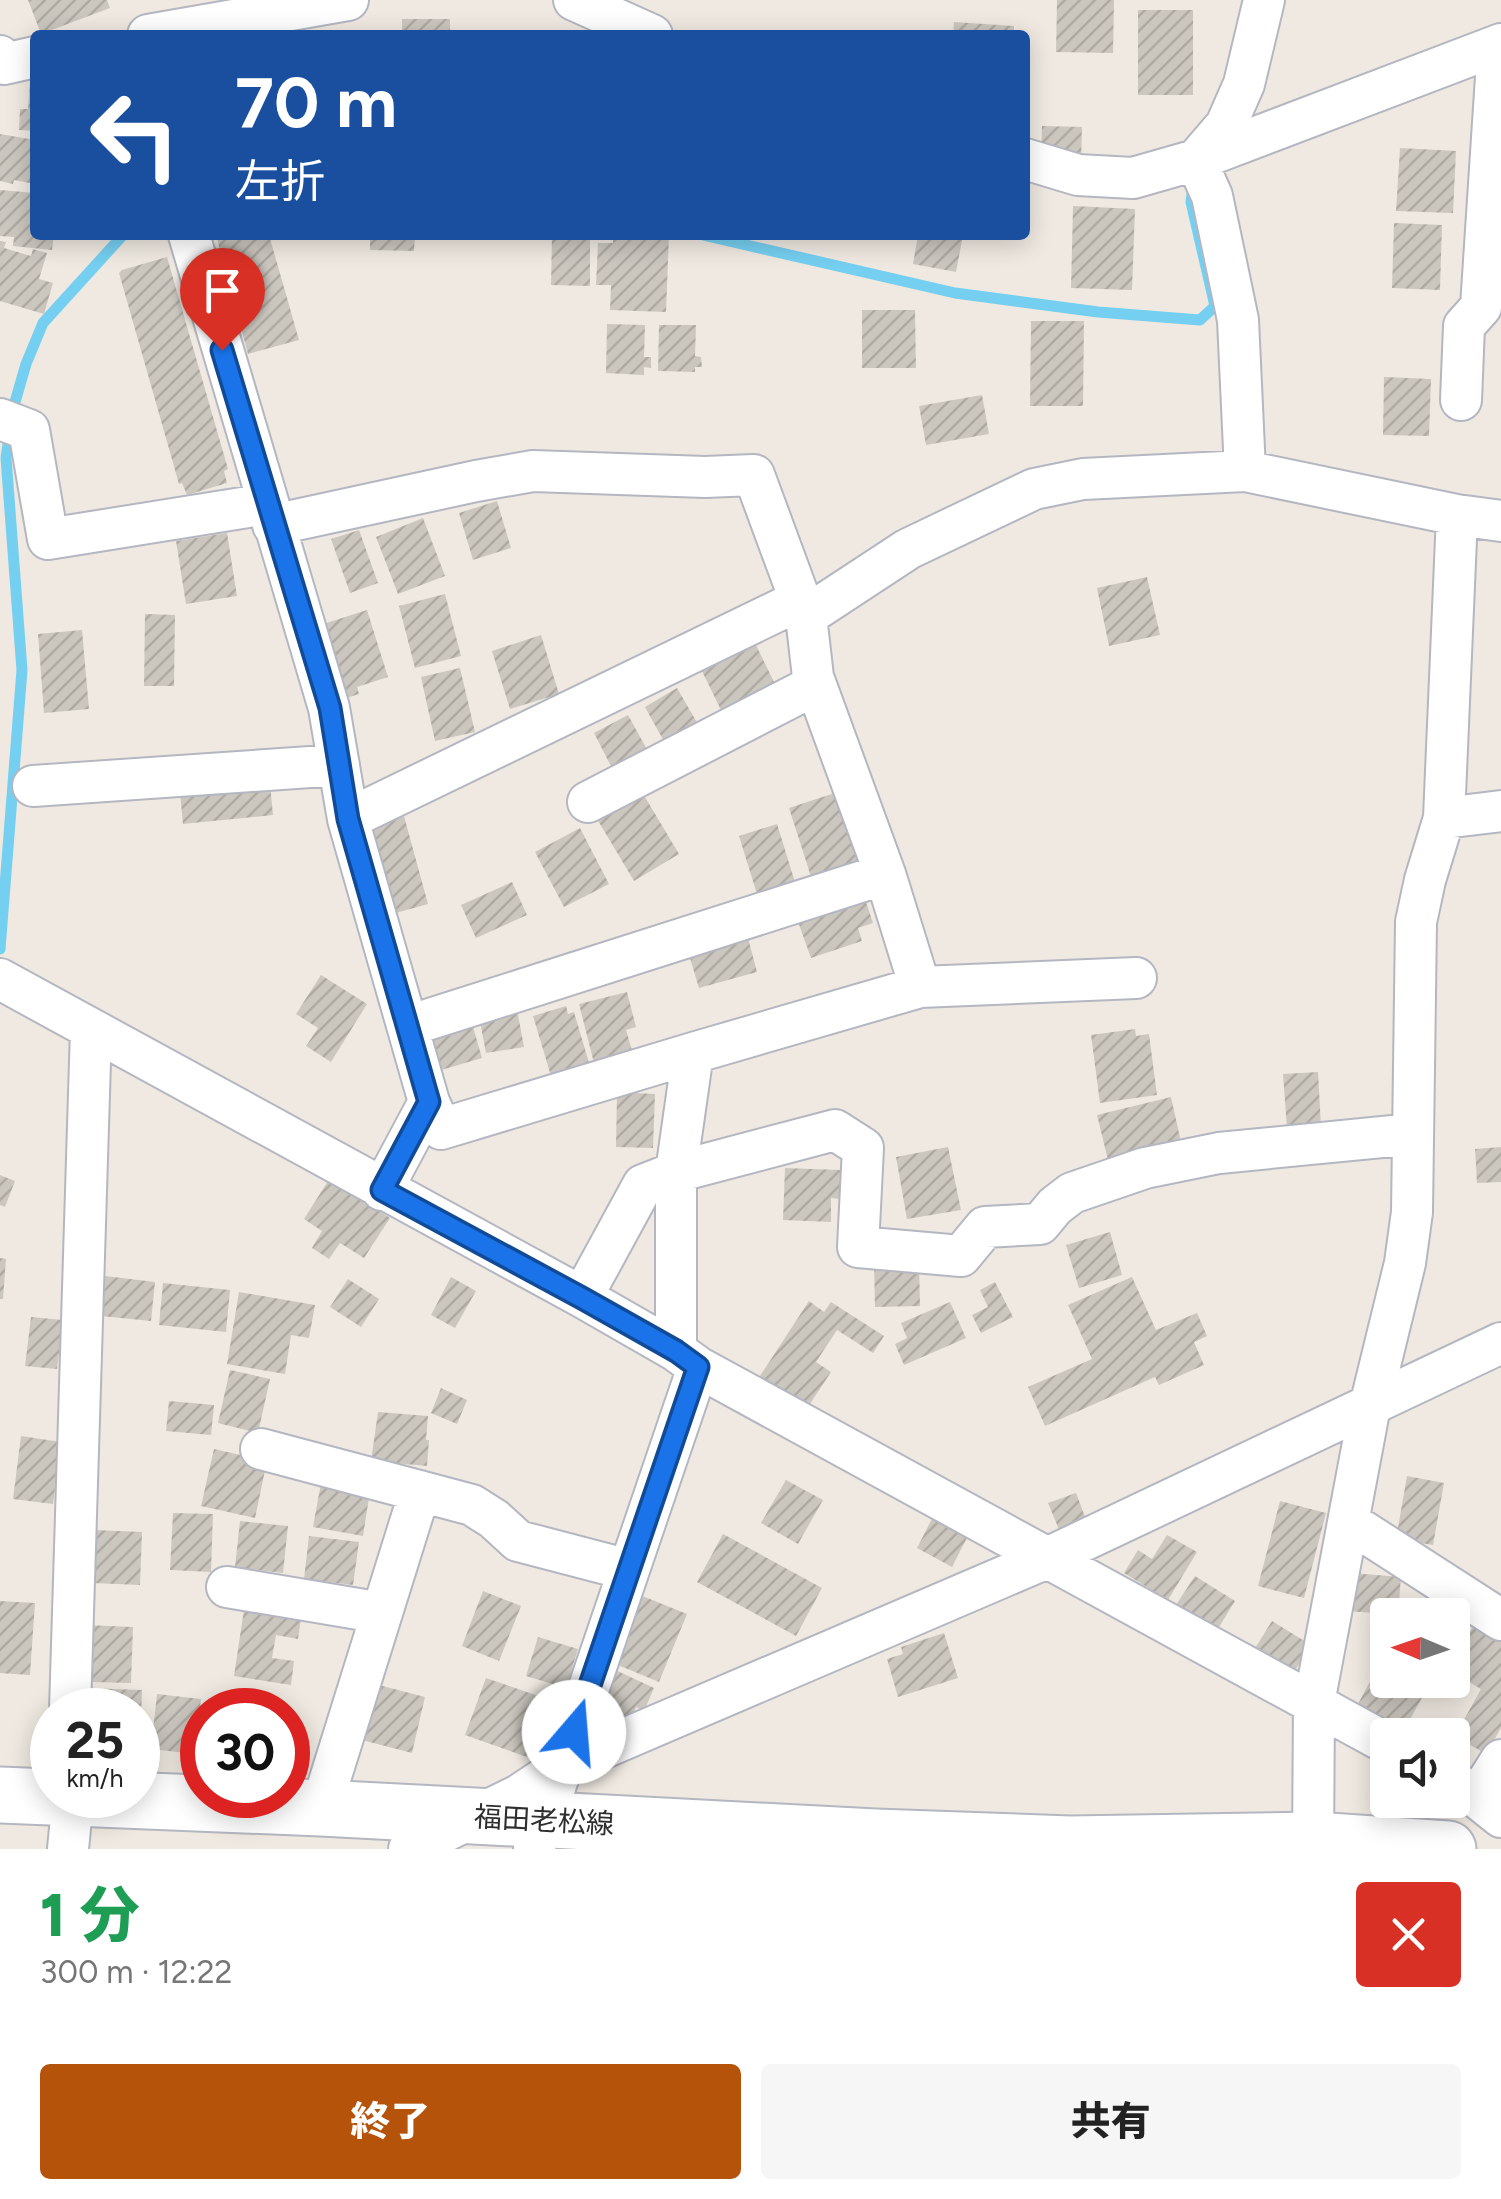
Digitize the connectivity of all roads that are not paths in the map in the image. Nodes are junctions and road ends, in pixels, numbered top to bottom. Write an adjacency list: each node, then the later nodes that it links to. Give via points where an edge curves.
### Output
1 (348, 0): 4 (street)
2 (574, 0): 5 (street)
3 (1264, 0): 7 (street, via 1244,84 1226,125)
4 (177, 30)
5 (641, 30)
6 (1499, 45): 7 (street); 10 (street)
7 (1196, 160): 8 (street, via 1133,178 1078,175); 13 (street, via 1212,196 1238,320)
8 (1030, 161)
9 (190, 240): 14 (street)
10 (1491, 308): 11 (street, via 1464,326)
11 (1461, 400)
12 (12, 423): 14 (street, via 30,430 48,539)
13 (1245, 471): 15 (street); 17 (street, via 1083,479 1034,489)
14 (270, 514): 17 (street, via 533,471 754,475); 19 (street, via 330,708)
15 (1457, 515): 16 (street); 23 (street)
16 (1501, 521)
17 (803, 608): 18 (street); 24 (street)
18 (816, 684): 21 (street); 25 (street)
19 (339, 765): 20 (street); 24 (street)
20 (33, 786)
21 (588, 802)
22 (1501, 811): 23 (street)
23 (1444, 818): 33 (street, via 1416,922)
24 (348, 819): 29 (street)
25 (886, 874): 28 (street); 29 (street)
26 (1136, 978): 28 (street)
27 (2, 981): 30 (street)
28 (920, 987): 31 (street)
29 (408, 1026): 32 (street)
30 (91, 1028): 35 (street); 48 (street)
31 (692, 1052): 32 (street, via 441,1129); 34 (street)
32 (429, 1102): 35 (street)
33 (1413, 1134): 34 (street, via 1220,1152 1145,1168 1072,1193 1040,1224 985,1228 961,1256 858,1246 863,1148 835,1130); 39 (street, via 1404,1263)
34 (676, 1172): 36 (street, via 643,1185); 38 (street)
35 (382, 1190): 36 (street)
36 (582, 1298): 38 (street)
37 (1501, 1343): 39 (street)
38 (687, 1359): 43 (street); 44 (street)
39 (1370, 1406): 42 (street); 43 (street)
40 (261, 1449): 41 (street)
41 (420, 1491): 44 (street, via 472,1505 518,1541); 46 (street)
42 (1349, 1522): 47 (street); 49 (street)
43 (1047, 1558): 49 (street); 52 (street)
44 (629, 1570): 52 (street)
45 (227, 1588): 46 (street)
46 (382, 1613): 56 (street)
47 (1501, 1620)
48 (71, 1688)
49 (1314, 1703): 50 (street); 60 (street)
50 (1370, 1734)
51 (1501, 1760): 54 (street)
52 (564, 1765): 58 (street); 59 (street)
53 (0, 1795): 55 (main road, 福田老松線)
54 (1477, 1798)
55 (30, 1802)
56 (321, 1808): 57 (main road, 福田老松線); 58 (main road, 福田老松線)
57 (160, 1809)
58 (475, 1817): 59 (main road, 福田老松線); 61 (street)
59 (540, 1834): 60 (main road, 福田老松線)
60 (1313, 1845): 62 (main road, 福田老松線)
61 (409, 1849)
62 (1448, 1849)

